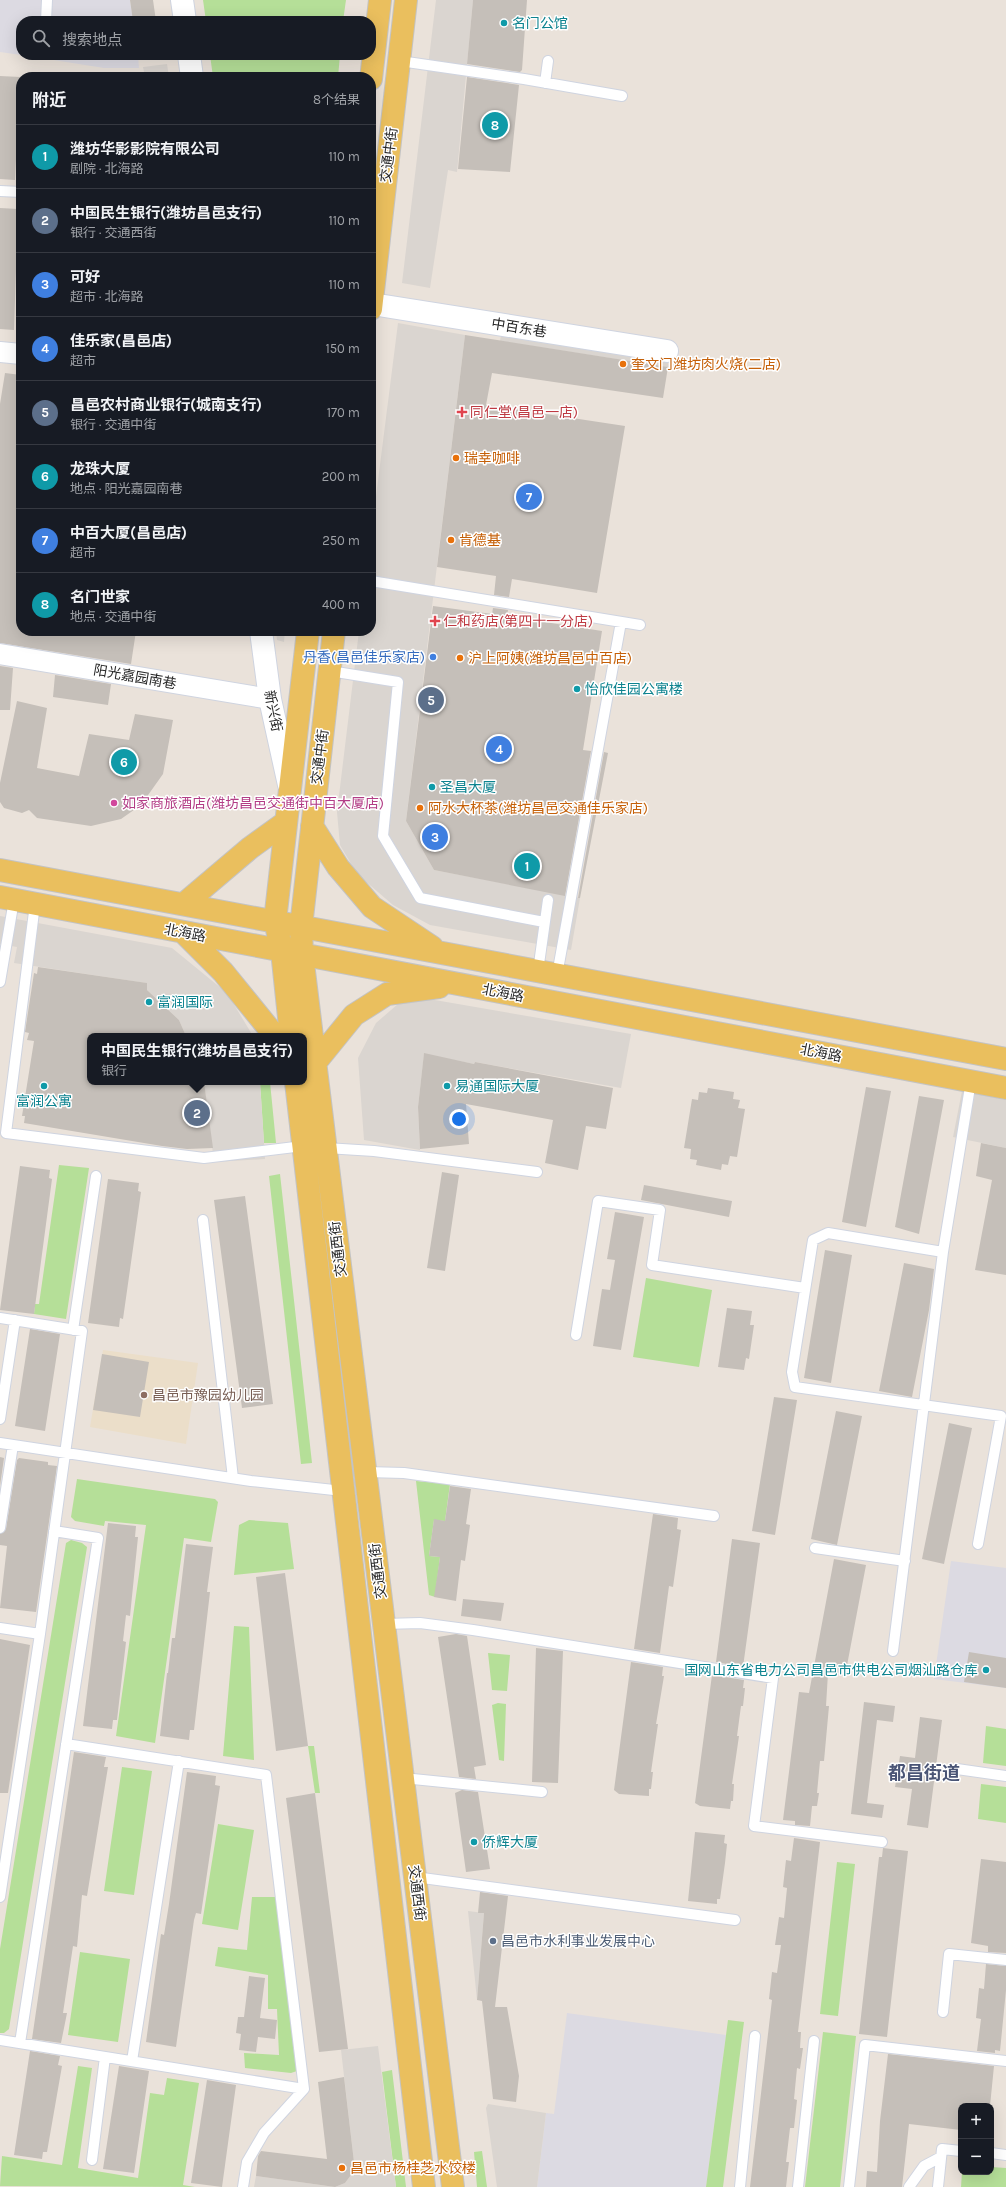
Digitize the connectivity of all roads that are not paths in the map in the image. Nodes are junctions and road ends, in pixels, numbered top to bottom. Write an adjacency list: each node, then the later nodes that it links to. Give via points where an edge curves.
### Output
1 (48, 0): 5 (lane)
2 (182, 0): 6 (street)
3 (380, 0): 7 (main road)
4 (406, 0): 10 (main road, 交通中街)
5 (46, 16)
6 (184, 16)
7 (376, 35)
8 (190, 60): 12 (street)
9 (373, 60): 13 (main road)
10 (400, 61): 14 (lane); 18 (main road, 交通中街)
11 (548, 61): 14 (lane)
12 (191, 72)
13 (372, 72)
14 (545, 83): 15 (lane)
15 (622, 96)
16 (0, 191): 17 (lane)
17 (16, 192)
18 (376, 265)
19 (376, 308): 20 (street, 中百东巷)
20 (667, 351)
21 (0, 352): 22 (street)
22 (16, 354)
23 (376, 582): 24 (lane)
24 (621, 622): 25 (lane); 45 (lane)
25 (640, 625)
26 (262, 636): 31 (street, 新兴街)
27 (307, 636): 32 (main road, 交通中街)
28 (334, 636): 30 (main road, 交通中街)
29 (0, 654): 31 (street, 阳光嘉园南巷)
30 (330, 671): 34 (main road, 交通中街); 40 (lane, via 398,682 383,836 420,898)
31 (270, 699): 32 (street, 新兴街)
32 (290, 790): 33 (main road, 交通中街)
33 (286, 822): 38 (main road, via 250,848); 39 (main road, 交通中街)
34 (312, 826): 41 (main road, 交通中街); 43 (main road, via 338,867 372,907)
35 (0, 870): 38 (main road, 北海路)
36 (16, 900): 42 (main road, 北海路); 46 (lane); 55 (lane, via 6,1133 204,1158)
37 (548, 900): 40 (lane)
38 (184, 904): 39 (main road, 北海路)
39 (275, 921): 41 (main road, 北海路); 44 (main road, 交通西街)
40 (544, 922): 45 (lane)
41 (301, 927): 43 (main road, 北海路); 44 (main road, 交通中街)
42 (183, 932): 44 (main road, 北海路); 48 (main road, via 223,972)
43 (439, 952): 45 (main road, 北海路)
44 (292, 953): 47 (main road, 北海路); 49 (main road, 交通西街); 51 (main road, 交通西街)
45 (548, 973): 50 (main road, 北海路)
46 (0, 982)
47 (456, 984): 51 (main road, via 387,994 354,1015); 52 (main road, 北海路)
48 (273, 1033)
49 (291, 1033)
50 (1006, 1059)
51 (316, 1063): 56 (main road, 交通西街)
52 (971, 1081): 54 (main road, 北海路); 60 (lane)
53 (296, 1085): 55 (main road, 交通西街)
54 (1006, 1088)
55 (303, 1146): 73 (main road, 交通西街)
56 (326, 1148): 57 (lane, via 374,1151); 71 (main road, 交通西街)
57 (537, 1172)
58 (96, 1176): 64 (lane)
59 (203, 1220): 72 (lane)
60 (943, 1252): 61 (lane, via 828,1233 813,1240); 66 (lane)
61 (805, 1288): 65 (lane, via 652,1265 660,1210 598,1201); 66 (lane, via 792,1372 795,1387)
62 (0, 1318): 63 (lane)
63 (15, 1320): 64 (lane); 67 (lane)
64 (73, 1330): 70 (lane, via 82,1331)
65 (576, 1335)
66 (925, 1405): 77 (lane, via 1001,1416); 79 (lane)
67 (0, 1419)
68 (0, 1443): 69 (lane)
69 (13, 1445): 70 (lane); 75 (lane)
70 (66, 1453): 72 (lane); 76 (lane)
71 (366, 1472): 74 (lane, via 404,1473); 80 (main road, 交通西街)
72 (233, 1478): 73 (lane)
73 (343, 1491): 111 (main road, 交通西街)
74 (714, 1516)
75 (0, 1528)
76 (54, 1531): 82 (lane); 84 (lane, via 98,1538)
77 (978, 1544)
78 (815, 1548): 79 (lane)
79 (905, 1561): 83 (lane)
80 (384, 1624): 88 (main road, 交通西街); 90 (lane, via 420,1623 465,1629 773,1678 754,1826)
81 (0, 1628): 82 (lane)
82 (40, 1634): 91 (lane)
83 (893, 1651)
84 (66, 1744): 85 (lane); 100 (lane)
85 (178, 1761): 102 (lane); 104 (lane, via 266,1774)
86 (957, 1769): 87 (lane)
87 (1006, 1776)
88 (403, 1778): 89 (lane); 92 (main road, 交通西街)
89 (542, 1792)
90 (882, 1842)
91 (3, 1861): 93 (lane)
92 (415, 1877): 94 (lane); 112 (main road, 交通西街)
93 (0, 1897)
94 (735, 1920)
95 (1006, 1960): 96 (lane, via 949,1954)
96 (943, 2012)
97 (755, 2036): 113 (lane)
98 (0, 2040): 100 (lane)
99 (814, 2041): 114 (lane)
100 (20, 2043): 101 (lane)
101 (105, 2057): 102 (lane); 109 (lane)
102 (132, 2061): 104 (lane)
103 (1006, 2061): 115 (lane, via 865,2045)
104 (304, 2089): 110 (lane, via 261,2139 247,2162)
105 (958, 2151): 108 (lane, via 942,2149)
106 (994, 2153): 107 (lane)
107 (1006, 2154)
108 (941, 2158): 116 (lane, via 924,2166); 117 (lane)
109 (92, 2160)
110 (243, 2187)
111 (424, 2187)
112 (453, 2187)
113 (740, 2187)
114 (798, 2187)
115 (849, 2187)
116 (909, 2187)
117 (938, 2187)

